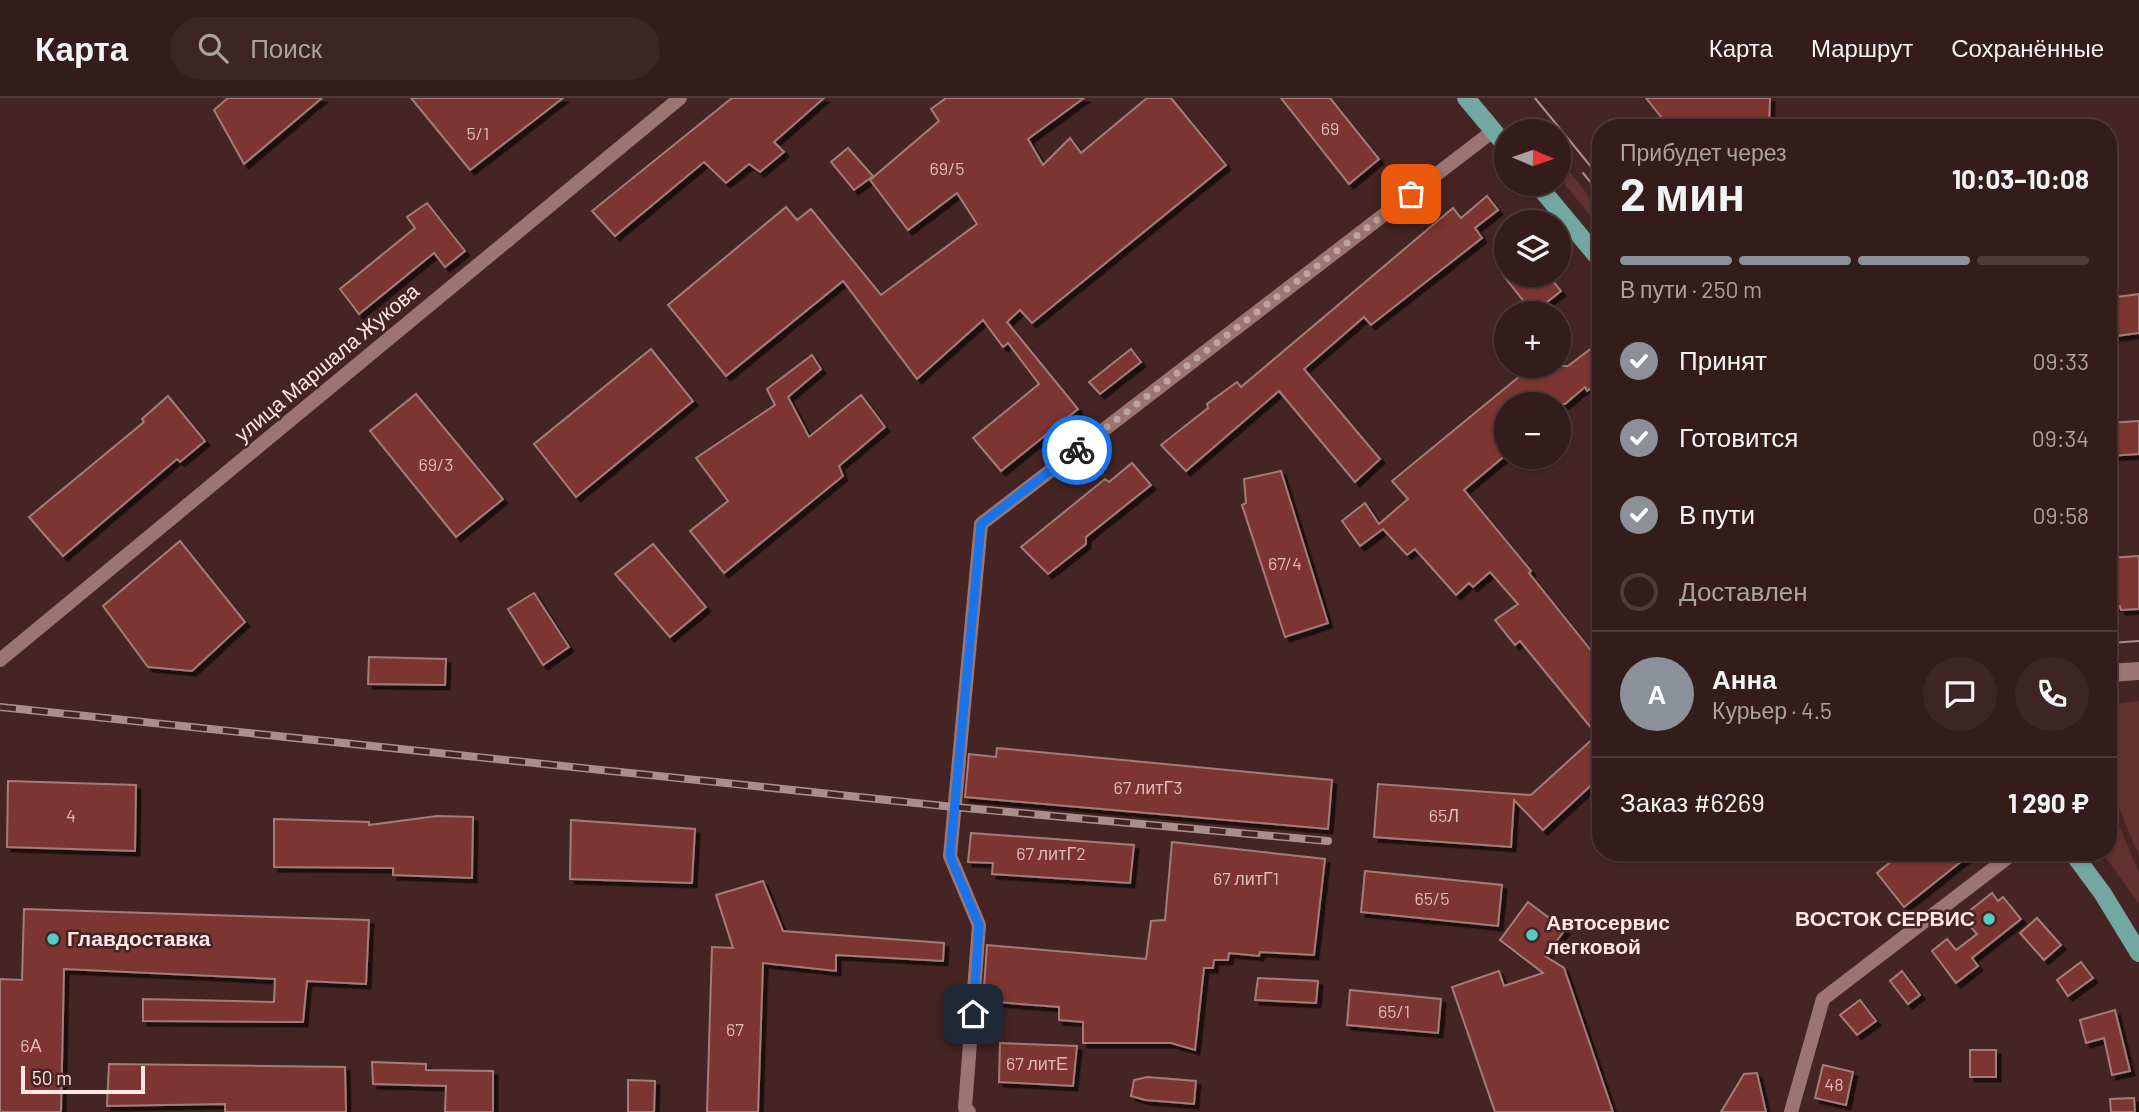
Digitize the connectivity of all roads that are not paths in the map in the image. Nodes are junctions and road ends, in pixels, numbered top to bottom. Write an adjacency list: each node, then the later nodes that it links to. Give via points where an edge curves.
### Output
1 (680, 98): 6 (street, улица Маршала Жукова)
2 (1466, 98): 3 (main road)
3 (1493, 131): 12 (street, via 981,524 950,856 979,925 965,1108)
4 (1547, 196): 5 (main road)
5 (1592, 250)
6 (0, 660)
7 (2139, 671): 8 (street)
8 (2117, 672)
9 (2003, 861): 13 (street, via 1823,999)
10 (2079, 861): 11 (main road)
11 (2139, 953)
12 (969, 1112)
13 (1791, 1112)

